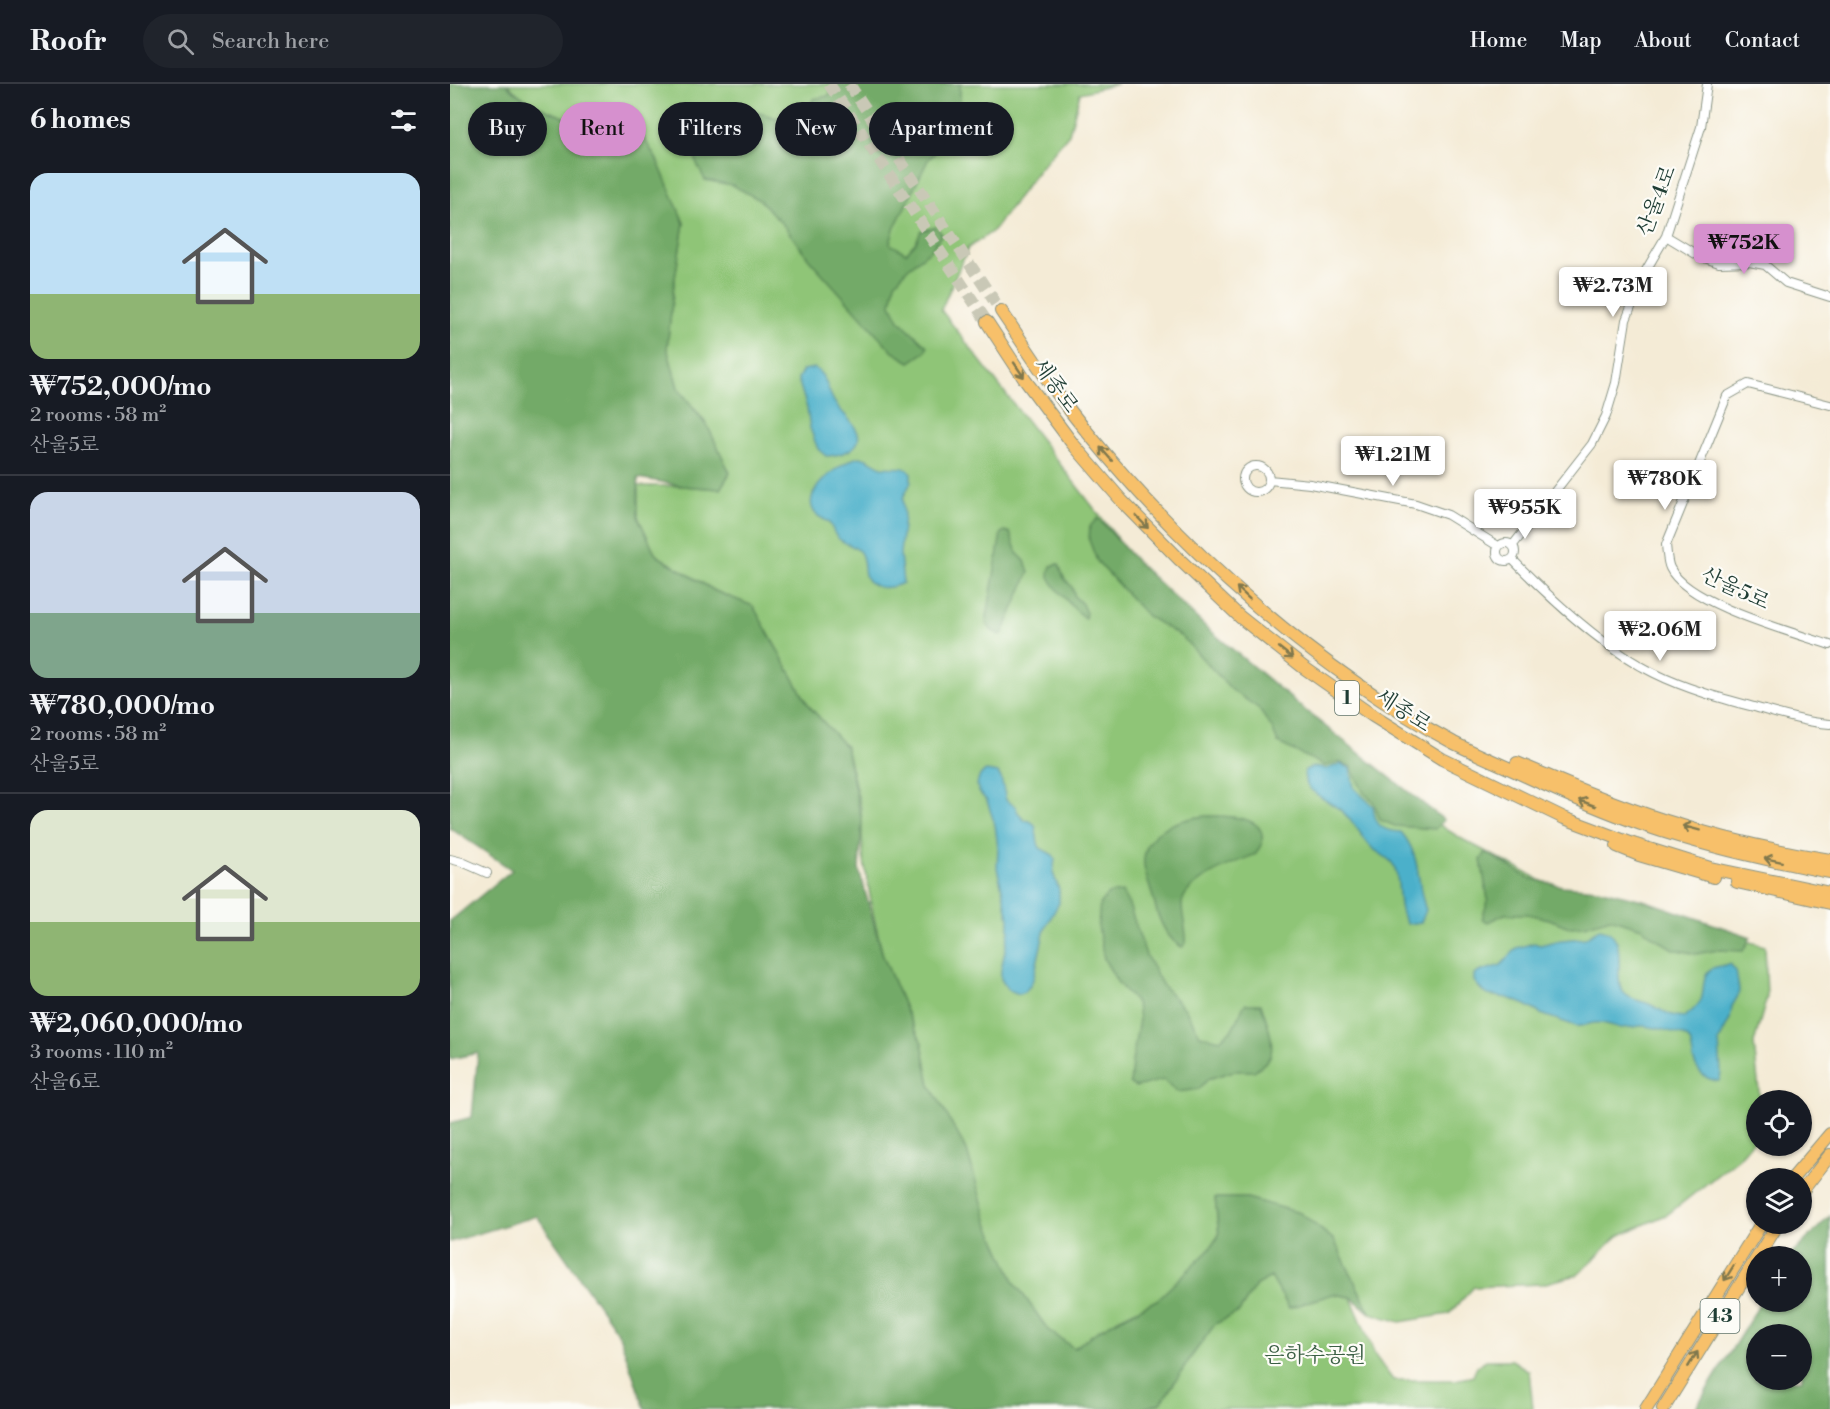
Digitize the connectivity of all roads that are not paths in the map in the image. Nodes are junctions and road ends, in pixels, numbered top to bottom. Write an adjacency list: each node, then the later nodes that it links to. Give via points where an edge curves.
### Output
1 (1707, 84): 2 (street, 산울4로, via 1701,127)
2 (1666, 236): 3 (street, via 1719,263 1765,265 1786,284); 8 (street, 산울4로, via 1645,272 1626,320 1616,383 1606,416 1592,444)
3 (1830, 297)
4 (1001, 311): 12 (highway, 세종로 / 1, one-way to 4, via 1261,609 1190,544 1087,432)
5 (987, 322): 13 (highway, 세종로 / 1, one-way to 13, via 1072,442 1180,561 1258,631)
6 (1830, 405): 11 (street, 산울5로, via 1748,384 1727,396 1666,545 1670,568 1686,587 1726,609)
7 (1269, 480): 9 (street, via 1416,504 1448,515)
8 (1513, 545): 9 (street, via 1505,542); 10 (street)
9 (1498, 546): 10 (street, via 1500,559)
10 (1512, 559): 14 (street, via 1603,641 1653,673 1721,698)
11 (1830, 645)
12 (1385, 701): 16 (highway, one-way to 12, via 1665,821 1471,744); 17 (highway, 세종로 / 1, one-way to 12, via 1718,848 1632,821 1455,743)
13 (1373, 716): 19 (highway, 세종로 / 1, via 1442,759 1563,818 1710,867); 20 (highway, via 1467,778 1568,826 1639,855 1695,872)
14 (1830, 724)
15 (450, 859): 18 (street)
16 (1830, 861)
17 (1830, 872)
18 (487, 873)
19 (1830, 893)
20 (1830, 903)
21 (1830, 1134): 23 (highway)
22 (1830, 1155): 24 (highway)
23 (1801, 1168)
24 (1812, 1178)
25 (1755, 1234): 27 (highway, 43, one-way to 27)
26 (1772, 1234): 28 (highway, 43, one-way to 26)
27 (1646, 1409)
28 (1663, 1409)

